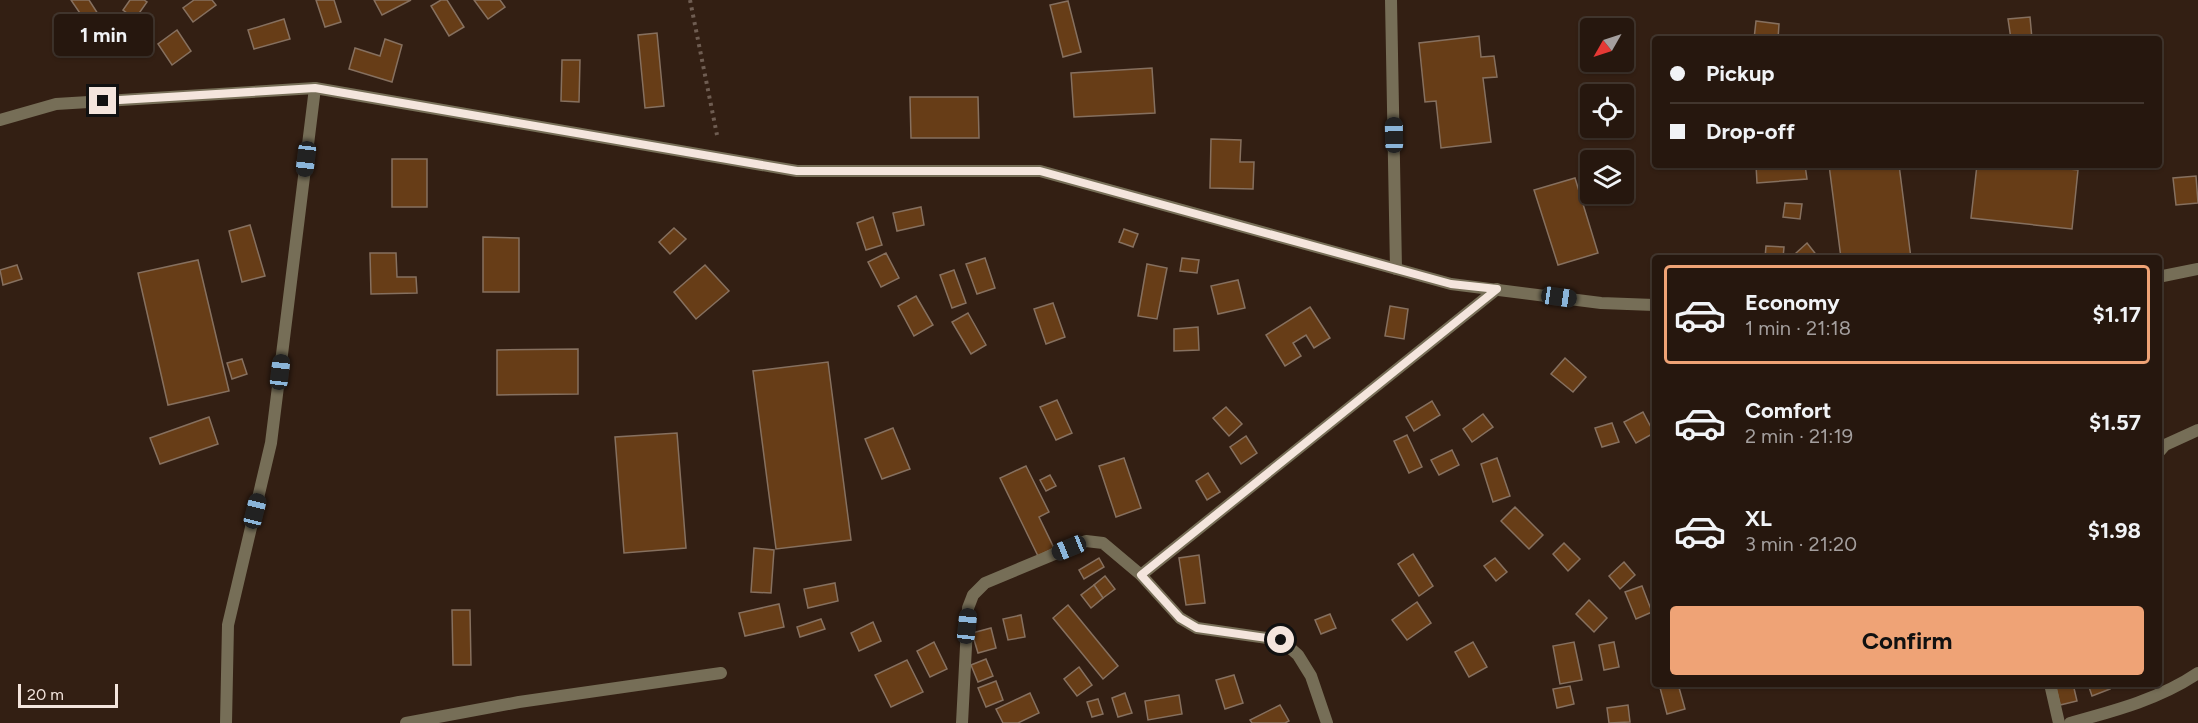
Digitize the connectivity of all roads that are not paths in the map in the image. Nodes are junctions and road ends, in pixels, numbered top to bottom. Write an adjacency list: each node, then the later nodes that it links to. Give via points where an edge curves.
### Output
1 (1391, 0): 4 (street)
2 (315, 88): 3 (street, via 56,104); 4 (street, via 797,171 1040,171); 15 (street, via 272,443 228,625)
3 (0, 120)
4 (1396, 269): 7 (street, via 1451,284)
5 (2198, 269): 6 (street)
6 (2162, 276)
7 (1497, 289): 8 (street, via 1600,303); 11 (street)
8 (1652, 305)
9 (2198, 430): 10 (street)
10 (2162, 449)
11 (1141, 575): 17 (street, via 1103,543 1086,541 985,583 973,595 968,608); 18 (street, via 1180,618 1197,628 1281,640 1298,655 1311,676)
12 (721, 673): 16 (street, via 519,702)
13 (2198, 673): 20 (street, via 2131,706)
14 (2051, 687): 19 (street)
15 (226, 723)
16 (406, 723)
17 (962, 723)
18 (1327, 723)
19 (2059, 723)
20 (2070, 723)

